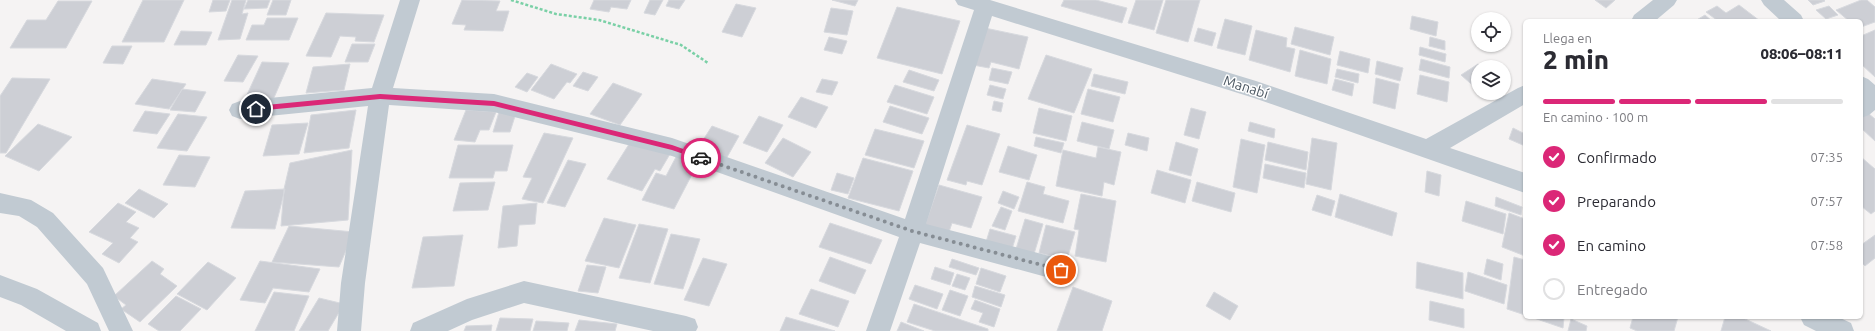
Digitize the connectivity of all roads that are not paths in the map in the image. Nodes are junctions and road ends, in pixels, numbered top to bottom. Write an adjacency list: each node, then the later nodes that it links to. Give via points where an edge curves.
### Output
1 (410, 0): 9 (street)
2 (1667, 0): 5 (street)
3 (1772, 0): 6 (street)
4 (975, 3): 12 (street, Manabí, via 1256,90); 15 (street, via 930,180)
5 (1643, 19)
6 (1792, 19)
7 (1863, 87): 10 (street, via 1875,98)
8 (1523, 95): 12 (street)
9 (380, 96): 11 (street); 15 (street, via 494,103 672,147); 22 (street, via 353,283)
10 (1863, 107)
11 (240, 110)
12 (1428, 149): 13 (street, Manabí)
13 (1523, 182)
14 (0, 203): 21 (street, via 23,207 45,220 95,276)
15 (912, 231): 16 (street); 24 (street)
16 (1061, 270)
17 (0, 286): 20 (street, via 29,297)
18 (1816, 319): 25 (street)
19 (686, 327): 23 (street, via 524,292 467,310)
20 (89, 331)
21 (121, 331)
22 (349, 331)
23 (422, 331)
24 (878, 331)
25 (1842, 331)

